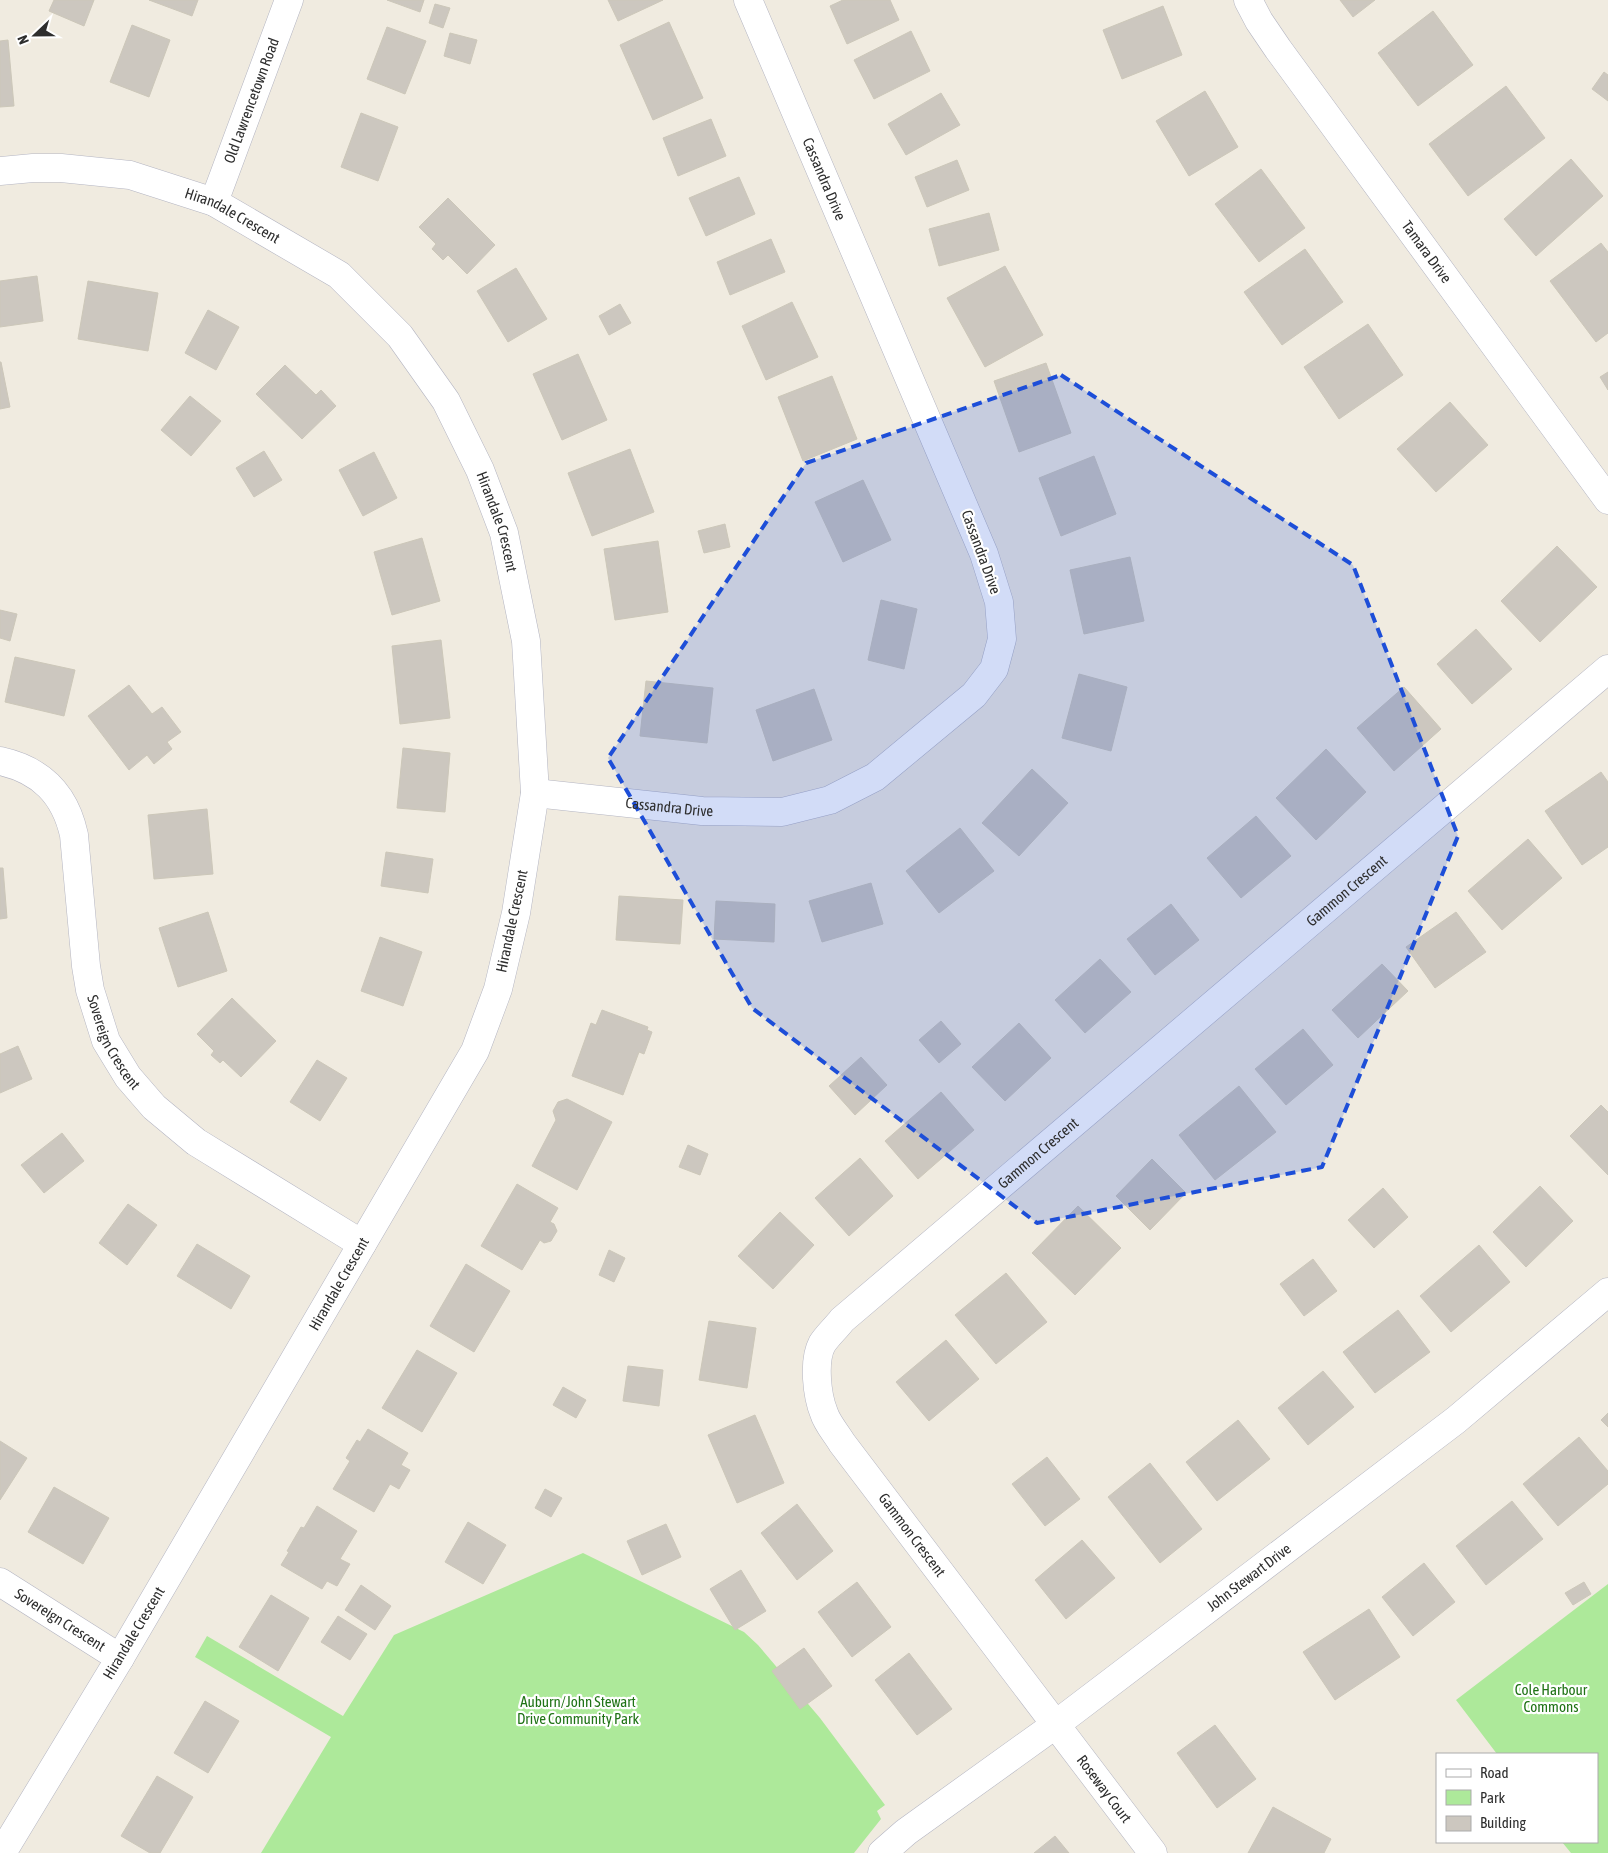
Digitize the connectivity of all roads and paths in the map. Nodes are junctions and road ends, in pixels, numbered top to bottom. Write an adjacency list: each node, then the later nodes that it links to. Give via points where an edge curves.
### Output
1 (289, 0): 5 (street, Old Lawrencetown Road)
2 (748, 0): 9 (street, Cassandra Drive, via 984,554 999,602 1002,639 994,669 974,695 875,777 830,800 782,812 702,811)
3 (1248, 0): 6 (street, Tamara Drive, via 1278,49)
4 (0, 170): 5 (street, Hirandale Crescent, via 61,168 130,175)
5 (214, 202): 9 (street, Hirandale Crescent, via 339,275 400,336 446,401 480,470 504,533 526,641)
6 (1608, 500)
7 (1608, 669): 14 (street, Gammon Crescent, via 842,1320 823,1342 817,1372 824,1414 842,1443)
8 (0, 760): 10 (street, Sovereign Crescent, via 39,776 59,796 71,821 90,990 106,1041 128,1077 154,1107 196,1142)
9 (535, 793): 10 (street, Hirandale Crescent, via 516,913 498,989 475,1051)
10 (362, 1244): 13 (street, Hirandale Crescent)
11 (1608, 1292): 14 (street, John Stewart Drive, via 1456,1420)
12 (0, 1582): 13 (street, Sovereign Crescent)
13 (120, 1658): 15 (street, Hirandale Crescent)
14 (1055, 1725): 16 (street, John Stewart Drive, via 906,1832); 17 (street, Roseway Court)
15 (2, 1853)
16 (882, 1853)
17 (1153, 1853)

